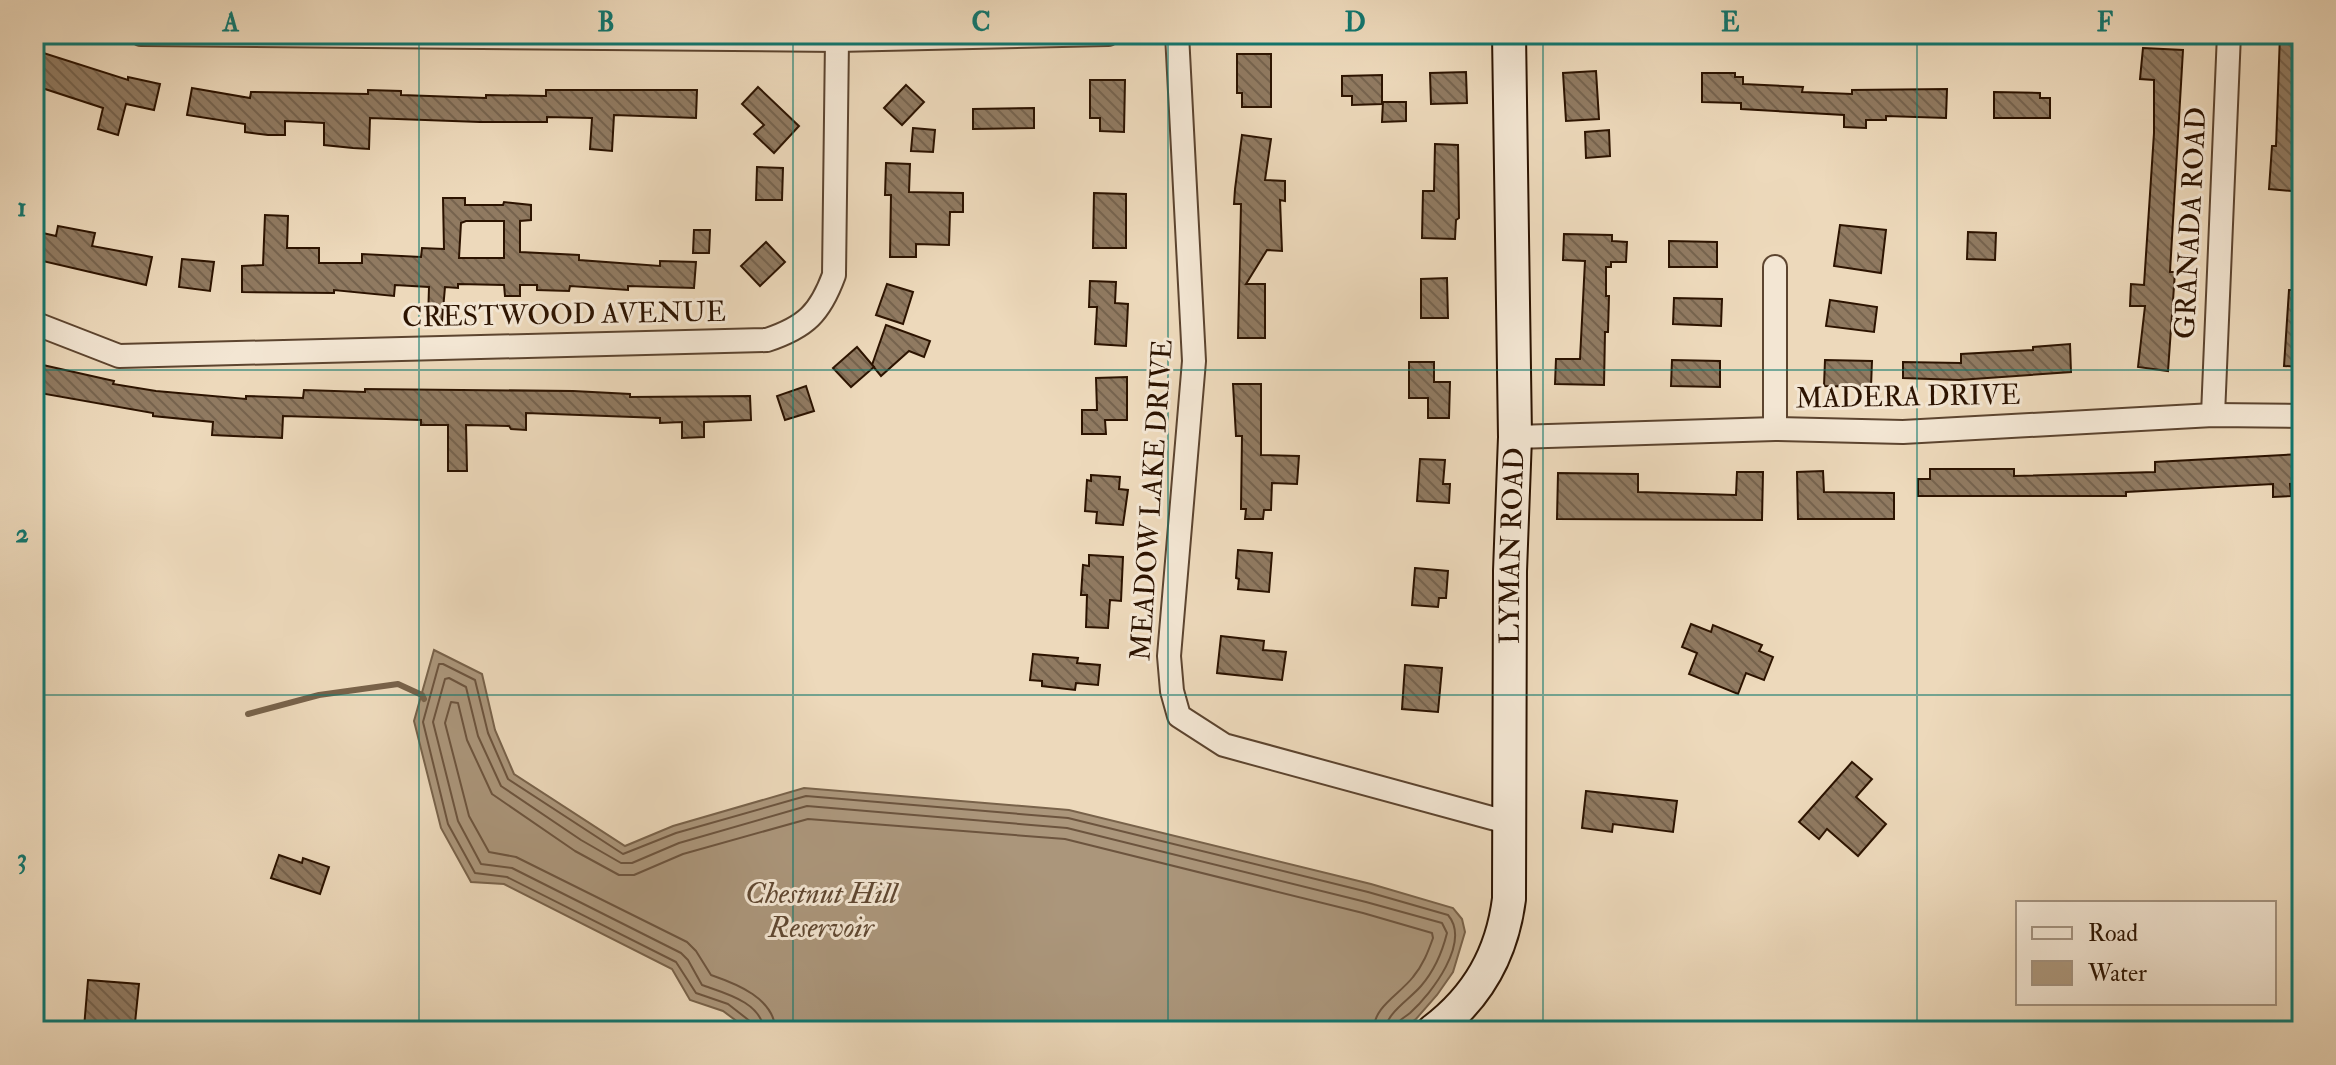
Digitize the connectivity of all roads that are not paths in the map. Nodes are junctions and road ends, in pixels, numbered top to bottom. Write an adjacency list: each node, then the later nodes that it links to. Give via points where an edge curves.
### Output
1 (141, 34): 6 (street)
2 (1108, 34): 6 (street)
3 (1177, 34): 13 (street, MEADOW LAKE DRIVE, via 1194,361 1169,656 1179,716 1224,745)
4 (1509, 34): 12 (street, LYMAN ROAD)
5 (2229, 34): 9 (street, GRANADA ROAD)
6 (837, 40): 8 (street, CRESTWOOD AVENUE, via 834,275 813,316 791,332 767,340 119,356)
7 (1775, 267): 11 (street)
8 (34, 323)
9 (2213, 415): 10 (street, MADERA DRIVE); 11 (street, MADERA DRIVE, via 1903,432)
10 (2302, 416)
11 (1775, 429): 12 (street, MADERA DRIVE)
12 (1515, 437): 13 (street, LYMAN ROAD)
13 (1510, 823): 14 (street, LYMAN ROAD, via 1509,899 1498,951 1476,989)
14 (1433, 1031)

